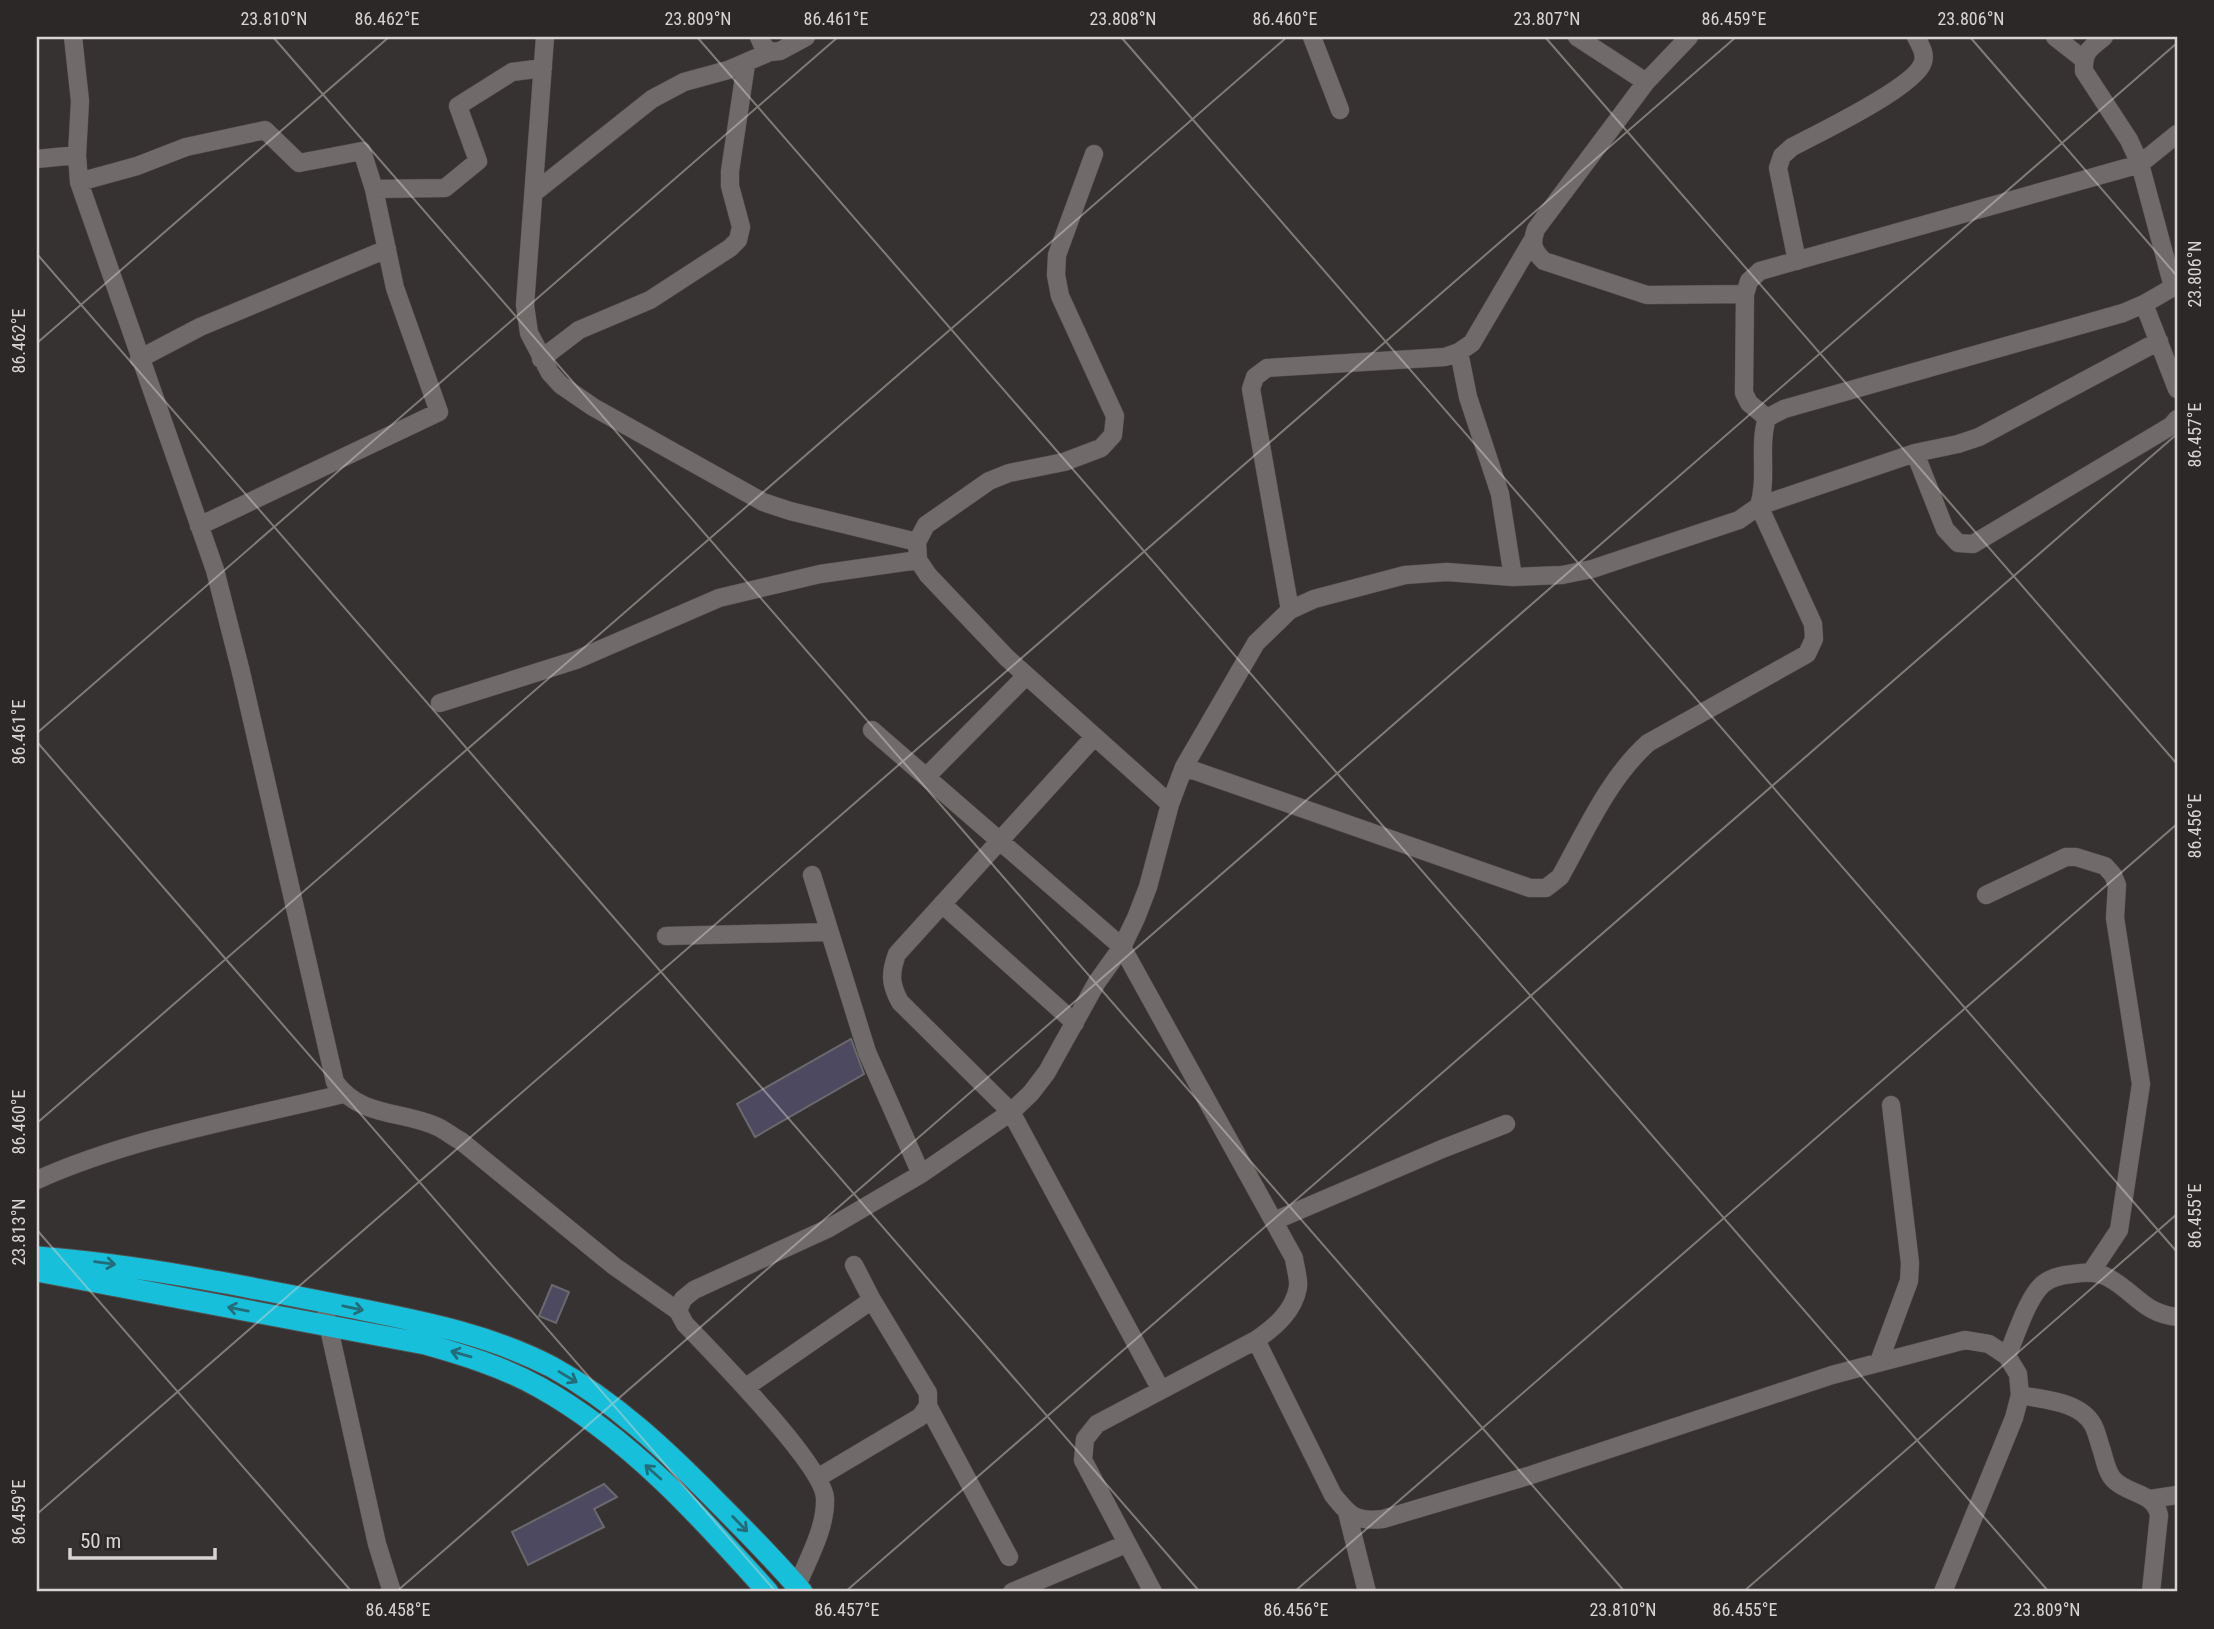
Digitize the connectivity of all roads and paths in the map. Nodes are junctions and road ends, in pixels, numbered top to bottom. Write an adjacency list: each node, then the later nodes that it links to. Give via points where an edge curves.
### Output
1 (73, 37): 19 (street, via 80,101)
2 (545, 37): 14 (street)
3 (760, 37): 11 (street)
4 (806, 37): 11 (street)
5 (1312, 37): 16 (street)
6 (1577, 37): 15 (street)
7 (1689, 37): 15 (street)
8 (1916, 37): 27 (street, via 1923,63 1915,76 1782,156 1778,168)
9 (2054, 37): 12 (street)
10 (2104, 37): 12 (street)
11 (770, 52): 13 (street)
12 (2083, 59): 21 (street, via 2084,71)
13 (746, 64): 24 (street, via 669,88); 34 (street, via 730,172 741,227 738,240 650,300 579,330)
14 (543, 68): 23 (street, via 512,72 458,106 478,161 445,188); 24 (street)
15 (1646, 82): 25 (street, via 1536,229)
16 (1340, 110)
17 (2177, 134): 21 (street)
18 (1094, 154): 41 (street, via 1057,255 1056,275 1060,296 1115,416 1113,435 1101,448 989,481 926,525)
19 (77, 155): 20 (street); 22 (street)
20 (37, 159)
21 (2140, 164): 27 (street); 28 (street)
22 (79, 182): 23 (street, via 186,147 265,130 299,163 362,151); 33 (street)
23 (374, 189): 26 (street)
24 (535, 192): 34 (street, via 525,304 529,333)
25 (1532, 241): 29 (street, via 1534,253 1544,261 1633,292); 32 (street, via 1472,343)
26 (387, 249): 33 (street, via 200,327); 40 (street, via 395,288 439,412)
27 (1797, 261): 29 (street, via 1760,271 1749,281)
28 (2175, 286): 30 (street)
29 (1745, 295): 36 (street, via 1744,393)
30 (2144, 304): 31 (street); 36 (street, via 1784,409)
31 (2159, 341): 35 (street); 38 (street, via 1979,437)
32 (1459, 352): 42 (street, via 1468,397 1500,494); 43 (street, via 1445,357 1267,368 1255,377 1251,389)
33 (139, 359): 40 (street)
34 (541, 359): 41 (street, via 561,385 593,407 764,502)
35 (2177, 389)
36 (1767, 418): 39 (street, via 1762,434 1764,488)
37 (2177, 419): 38 (street, via 1973,544 1958,543 1945,529)
38 (1915, 453): 39 (street)
39 (1759, 506): 42 (street, via 1740,520 1592,569); 48 (street, via 1813,624 1814,639 1807,654 1648,743 1619,774 1560,877 1546,888 1530,888)
40 (199, 526): 59 (street, via 241,672 330,1069)
41 (917, 551): 44 (street, via 928,575); 45 (street, via 732,594 576,660)
42 (1513, 577): 43 (street, via 1447,572 1405,575 1314,598)
43 (1290, 610): 48 (street, via 1255,643)
44 (1026, 676): 47 (street); 49 (street)
45 (440, 703)
46 (872, 730): 49 (street)
47 (1094, 737): 50 (street); 51 (street)
48 (1184, 767): 50 (street)
49 (926, 777): 51 (street)
50 (1170, 804): 57 (street, via 1148,887)
51 (999, 841): 54 (street); 57 (street)
52 (812, 875): 55 (street)
53 (1986, 895): 69 (street, via 2076,857 2105,866 2117,885 2115,918 2141,1084 2119,1230)
54 (942, 904): 58 (street); 61 (street, via 897,954 892,988 900,1002)
55 (829, 932): 56 (street); 63 (street, via 867,1052)
56 (666, 936)
57 (1122, 947): 58 (street); 65 (street)
58 (1074, 1023): 61 (street, via 1047,1072)
59 (343, 1094): 64 (street, via 79,1161); 72 (street, via 356,1104 436,1127 461,1141 614,1266)
60 (1891, 1105): 77 (street, via 1910,1263 1909,1281)
61 (1011, 1112): 63 (street); 79 (street)
62 (1506, 1124): 65 (street)
63 (921, 1174): 72 (street, via 829,1228 694,1290)
64 (37, 1181)
65 (1273, 1221): 75 (street, via 1294,1258 1298,1286 1289,1311)
66 (37, 1257): 71 (highway, one-way to 71, via 102,1262)
67 (854, 1265): 70 (street)
68 (37, 1271): 74 (highway, one-way to 68)
69 (2091, 1272): 73 (street, via 2108,1277 2149,1310); 76 (street, via 2043,1283 2033,1295)
70 (872, 1300): 78 (street); 81 (street, via 928,1393)
71 (323, 1302): 74 (street); 88 (highway, one-way to 88, via 505,1345 595,1393 661,1447)
72 (678, 1311): 78 (street)
73 (2177, 1317)
74 (328, 1326): 89 (street, via 377,1544); 90 (highway, one-way to 74, via 673,1490 576,1409 477,1359)
75 (1256, 1340): 79 (street); 85 (street, via 1333,1495)
76 (2007, 1356): 77 (street, via 1989,1344 1965,1340); 80 (street, via 2018,1374)
77 (1879, 1363): 85 (street, via 1383,1519 1364,1521)
78 (746, 1387): 82 (street)
79 (1161, 1390): 86 (street, via 1097,1424 1086,1439 1083,1460)
80 (2020, 1395): 84 (street, via 2073,1407 2086,1416 2094,1425 2111,1476); 94 (street)
81 (928, 1406): 82 (street, via 920,1417); 87 (street)
82 (819, 1477): 88 (street, via 825,1515)
83 (2177, 1494): 84 (street)
84 (2150, 1499): 95 (street, via 2160,1515)
85 (1347, 1512): 93 (street)
86 (1126, 1544): 91 (street); 92 (street)
87 (1009, 1558)
88 (800, 1589)
89 (393, 1592)
90 (768, 1592)
91 (1012, 1592)
92 (1153, 1592)
93 (1367, 1592)
94 (1943, 1592)
95 (2151, 1592)

